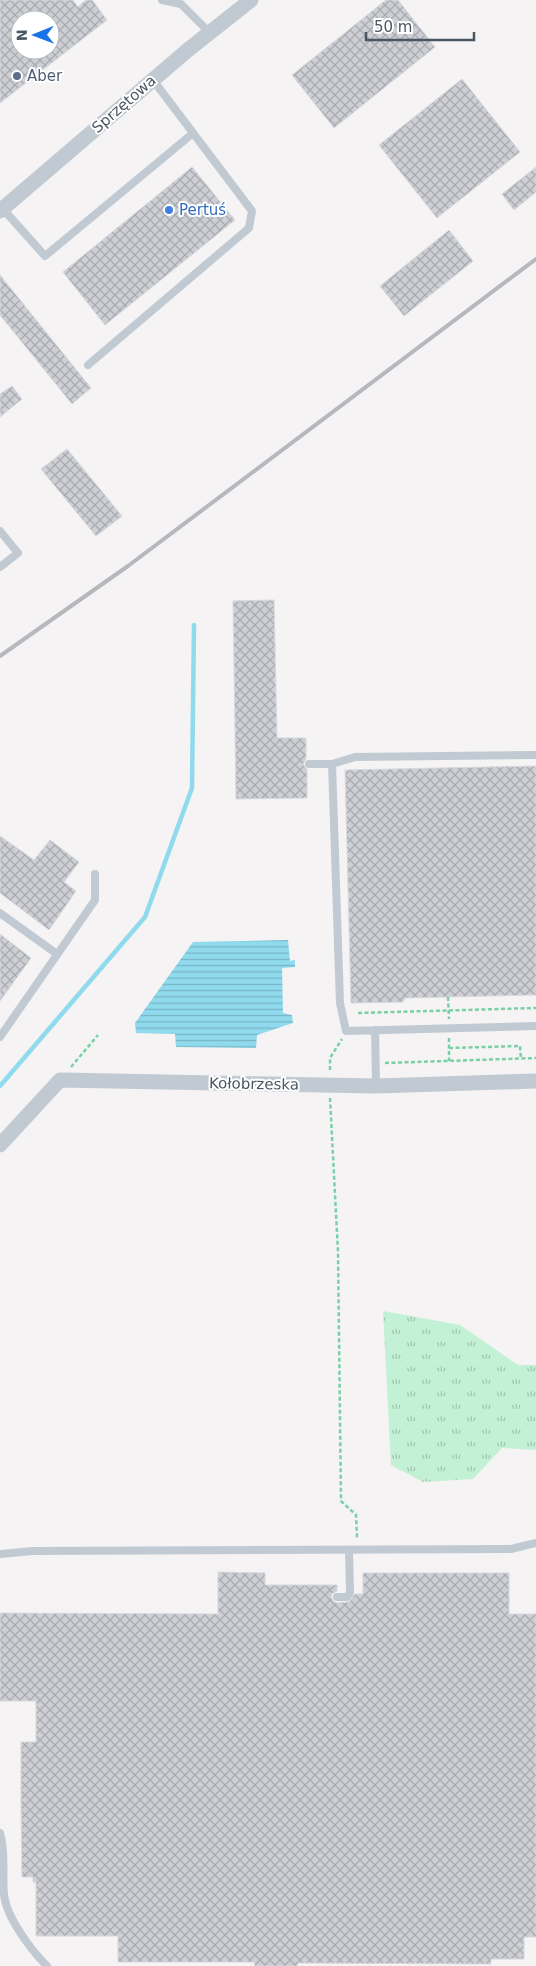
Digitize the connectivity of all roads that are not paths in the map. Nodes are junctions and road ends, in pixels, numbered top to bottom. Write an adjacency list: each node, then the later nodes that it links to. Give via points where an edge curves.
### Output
1 (162, 0): 3 (lane, via 181,4)
2 (251, 0): 3 (street, Sprzętowa)
3 (210, 33): 4 (street, Sprzętowa)
4 (153, 80): 5 (lane); 6 (street, Sprzętowa)
5 (192, 134): 6 (lane, via 45,256); 7 (lane, via 252,211 249,228)
6 (1, 210)
7 (88, 365)
8 (0, 531): 9 (lane, via 18,553)
9 (0, 567)
10 (536, 755): 12 (lane, via 354,757)
11 (310, 764): 12 (lane)
12 (332, 764): 17 (lane, via 340,1003 346,1031)
13 (95, 874): 15 (lane, via 95,900)
14 (0, 913): 15 (lane)
15 (57, 954): 18 (lane)
16 (536, 1026): 17 (lane)
17 (375, 1030): 20 (lane)
18 (0, 1036)
19 (536, 1081): 20 (street, Kołobrzeska)
20 (376, 1086): 21 (street, Kołobrzeska, via 60,1080)
21 (0, 1144)
22 (536, 1543): 23 (lane, via 511,1549)
23 (353, 1550): 24 (lane, via 33,1551); 25 (lane, via 350,1593 347,1597)
24 (0, 1554)
25 (337, 1597)
26 (0, 1833): 27 (lane, via 4,1896 9,1915)
27 (47, 1966)

